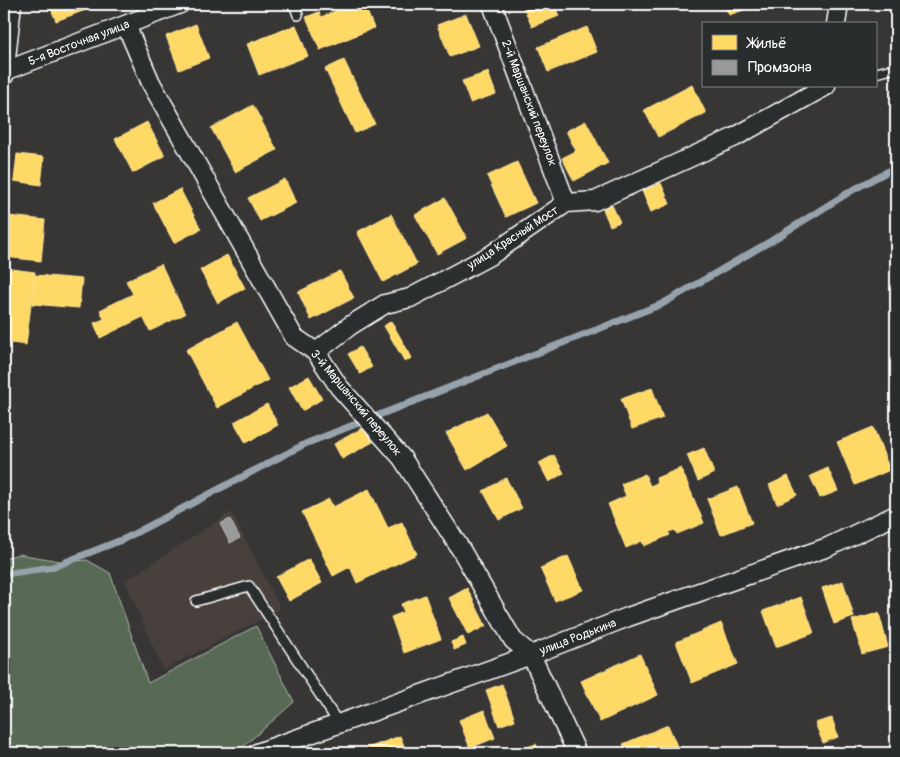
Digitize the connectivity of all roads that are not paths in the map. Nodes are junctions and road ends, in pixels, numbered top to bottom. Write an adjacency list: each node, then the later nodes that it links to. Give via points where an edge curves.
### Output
1 (12, 4): 11 (street)
2 (180, 4): 8 (street, 5-я Восточная улица)
3 (294, 4): 6 (lane)
4 (492, 4): 13 (street, 2-й Маршанский переулок)
5 (839, 4): 7 (street)
6 (298, 15)
7 (836, 22)
8 (126, 25): 11 (street, 5-я Восточная улица); 14 (street, 3-й Маршанский переулок, via 151,83 294,337)
9 (896, 68): 10 (lane)
10 (878, 72)
11 (4, 74)
12 (822, 88): 13 (street, улица Красный Мост, via 735,137 595,201)
13 (566, 203): 14 (street, улица Красный Мост, via 491,255 410,298 385,304)
14 (316, 352): 17 (street, 3-й Маршанский переулок, via 339,387 402,458 460,548 513,640)
15 (896, 515): 17 (street, улица Родькина, via 828,547 628,617)
16 (196, 601): 18 (lane, via 249,586)
17 (531, 655): 18 (street, улица Родькина); 20 (street, 3-й Маршанский переулок)
18 (339, 724): 19 (street, улица Родькина)
19 (257, 753)
20 (576, 753)

